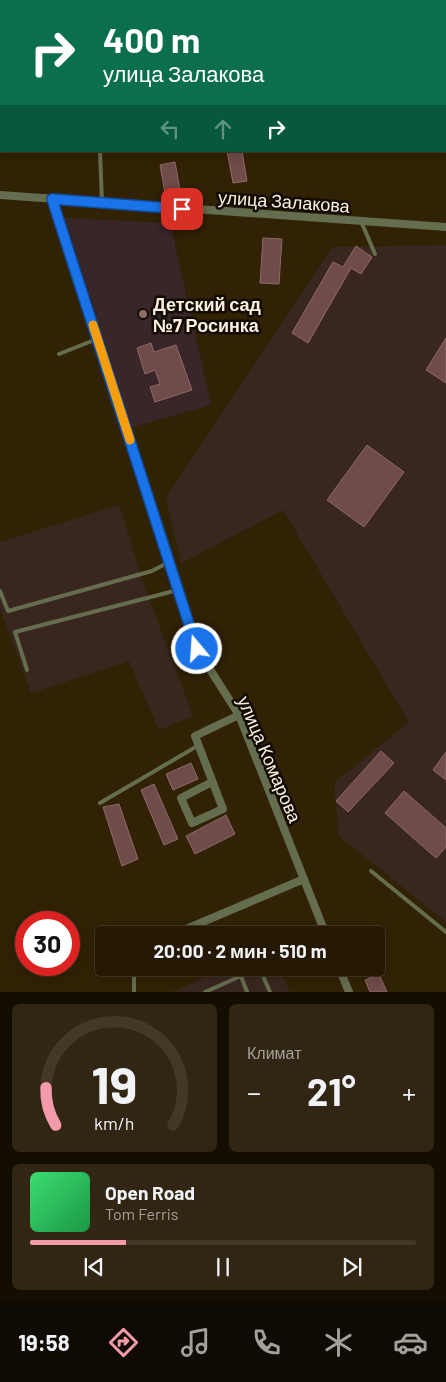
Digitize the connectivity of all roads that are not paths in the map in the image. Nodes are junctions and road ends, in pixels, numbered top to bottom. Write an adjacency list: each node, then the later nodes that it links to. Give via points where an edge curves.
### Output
1 (100, 152): 4 (lane)
2 (0, 196): 3 (street, улица Залакова)
3 (52, 199): 4 (street, улица Залакова); 8 (street, улица Комарова)
4 (102, 203): 5 (street, улица Залакова)
5 (361, 221): 6 (street, улица Залакова); 7 (lane)
6 (446, 228)
7 (375, 254)
8 (97, 339): 9 (lane); 10 (street, улица Комарова)
9 (59, 354)
10 (169, 562): 11 (street, улица Комарова); 12 (lane, via 152,571 8,611)
11 (178, 590): 13 (lane, via 16,632); 14 (street, улица Комарова, via 197,649)
12 (0, 591)
13 (27, 670)
14 (239, 715): 15 (street, via 196,736); 19 (street, улица Комарова)
15 (199, 744): 16 (street); 17 (lane)
16 (212, 782): 16 (street, via 223,809 192,823 181,798)
17 (100, 803)
18 (372, 871): 22 (lane)
19 (304, 880): 20 (street); 21 (street, улица Комарова)
20 (194, 926)
21 (322, 926)
22 (446, 932)
23 (134, 976): 27 (lane)
24 (263, 976): 31 (lane)
25 (342, 976): 32 (street)
26 (216, 987): 28 (lane); 29 (lane); 30 (lane, via 241,976)
27 (134, 992)
28 (205, 992)
29 (218, 992)
30 (247, 992)
31 (270, 992)
32 (349, 992)

